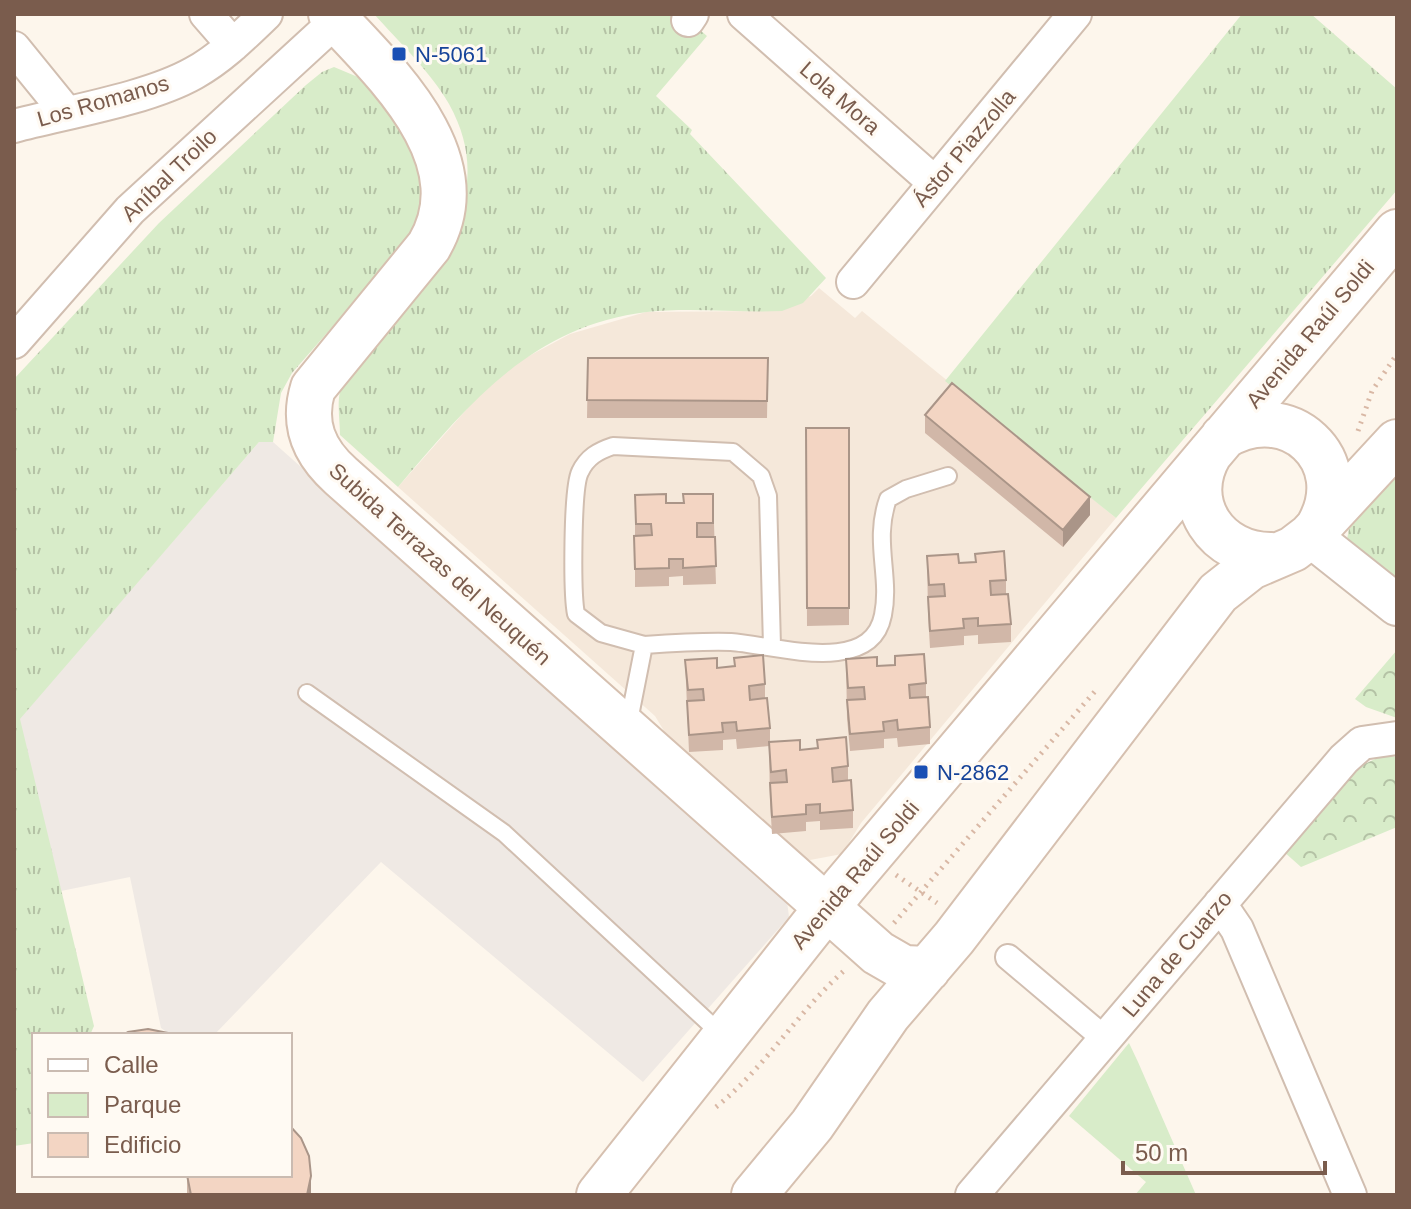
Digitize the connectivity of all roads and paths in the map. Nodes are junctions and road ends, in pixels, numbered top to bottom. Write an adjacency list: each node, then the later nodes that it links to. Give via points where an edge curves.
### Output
1 (206, 14): 6 (street)
2 (266, 14): 6 (street, Los Romanos)
3 (744, 14): 10 (street, Lola Mora)
4 (1075, 14): 10 (street, Ástor Piazzolla)
5 (334, 17): 13 (street, Aníbal Troilo, via 130,210); 24 (main road, Subida Terrazas del Neuquén, via 424,128 440,160 445,199 429,246 313,388 308,416 315,445 331,467)
6 (233, 45): 8 (street, Los Romanos, via 190,75)
7 (14, 48): 8 (street)
8 (66, 112): 9 (street, Los Romanos)
9 (14, 126)
10 (935, 183): 12 (street, Ástor Piazzolla)
11 (1397, 232): 16 (main road, Avenida Raúl Soldi)
12 (853, 282)
13 (14, 342)
14 (1397, 354): 15 (path, via 1372,391)
15 (1377, 438): 18 (main road)
16 (1217, 444): 18 (main road, Avenida Raúl Soldi, via 1199,481 1200,503 1221,539 1240,551); 18 (main road, Avenida Raúl Soldi, via 1248,426 1270,424 1311,443 1330,484 1328,506); 27 (main road, Avenida Raúl Soldi)
17 (948, 476): 21 (lane, via 888,499 880,537 884,612 878,635 864,646 832,654)
18 (1300, 539): 19 (street); 30 (main road, via 1218,593)
19 (1397, 605)
20 (644, 645): 21 (lane); 21 (lane, via 601,633 576,614 572,592 579,473 595,452 613,446 733,452 761,476 768,496); 24 (lane)
21 (772, 646)
22 (1103, 682): 28 (path)
23 (307, 693): 31 (lane, via 504,833)
24 (626, 731): 27 (main road, Subida Terrazas del Neuquén)
25 (1397, 738): 26 (street, Luna de Cuarzo, via 1374,739 1352,750)
26 (1220, 904): 32 (street, Luna de Cuarzo); 37 (street, via 1237,929)
27 (826, 909): 28 (main road, Subida Terrazas del Neuquén); 31 (main road, Avenida Raúl Soldi)
28 (871, 947): 30 (main road, Subida Terrazas del Neuquén, via 897,966); 33 (path, via 814,997 771,1053)
29 (1008, 957): 32 (street)
30 (928, 969): 35 (main road, via 881,1023 812,1125)
31 (724, 1037): 34 (main road, Avenida Raúl Soldi)
32 (1105, 1039): 36 (street, Luna de Cuarzo)
33 (711, 1111)
34 (599, 1195)
35 (754, 1195)
36 (972, 1195)
37 (1350, 1195)

